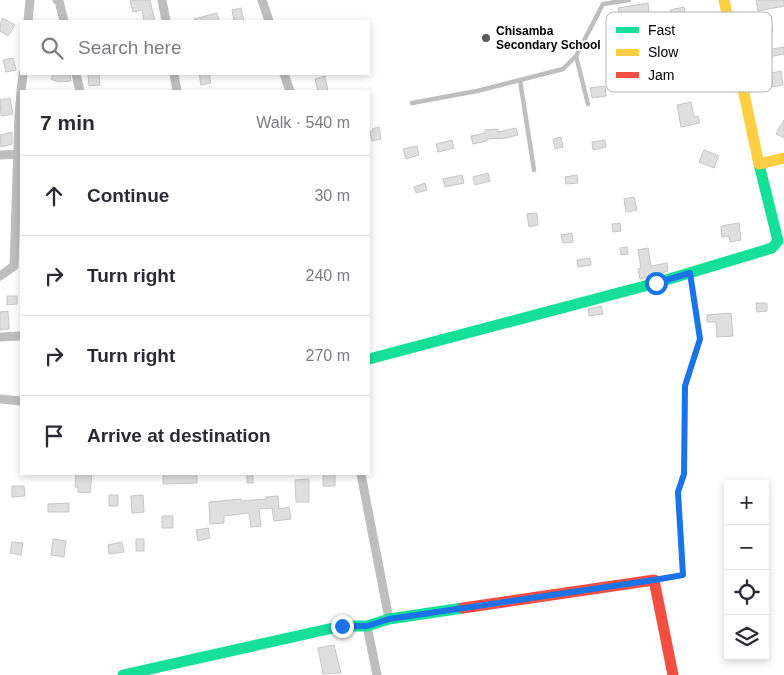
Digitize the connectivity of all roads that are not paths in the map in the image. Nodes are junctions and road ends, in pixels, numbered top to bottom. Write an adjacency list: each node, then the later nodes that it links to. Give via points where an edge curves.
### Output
1 (30, 0): 6 (street)
2 (57, 0): 7 (street)
3 (162, 0): 8 (street)
4 (262, 0): 9 (street)
5 (629, 0): 10 (lane, via 603,4)
6 (28, 20)
7 (64, 20)
8 (166, 20)
9 (268, 20)
10 (576, 56): 15 (lane, via 563,69); 22 (lane)
11 (23, 75): 16 (street)
12 (76, 75): 17 (street)
13 (174, 75): 18 (street)
14 (284, 75): 19 (street)
15 (520, 80): 21 (lane); 27 (lane)
16 (21, 90)
17 (80, 90)
18 (177, 90)
19 (290, 90)
20 (744, 92): 26 (street)
21 (412, 103)
22 (588, 104)
23 (0, 154): 24 (street)
24 (20, 155): 28 (street, via 14,266)
25 (784, 158): 26 (street)
26 (759, 164): 31 (street, via 778,241 772,248)
27 (534, 170)
28 (0, 276)
29 (20, 336): 30 (street)
30 (0, 337)
31 (370, 359)
32 (0, 400): 33 (street)
33 (20, 401)
34 (361, 475): 35 (street)
35 (389, 619): 36 (street); 39 (street, via 654,580)
36 (367, 626): 37 (street, via 342,626); 38 (street)
37 (123, 675)
38 (377, 675)
39 (673, 675)

